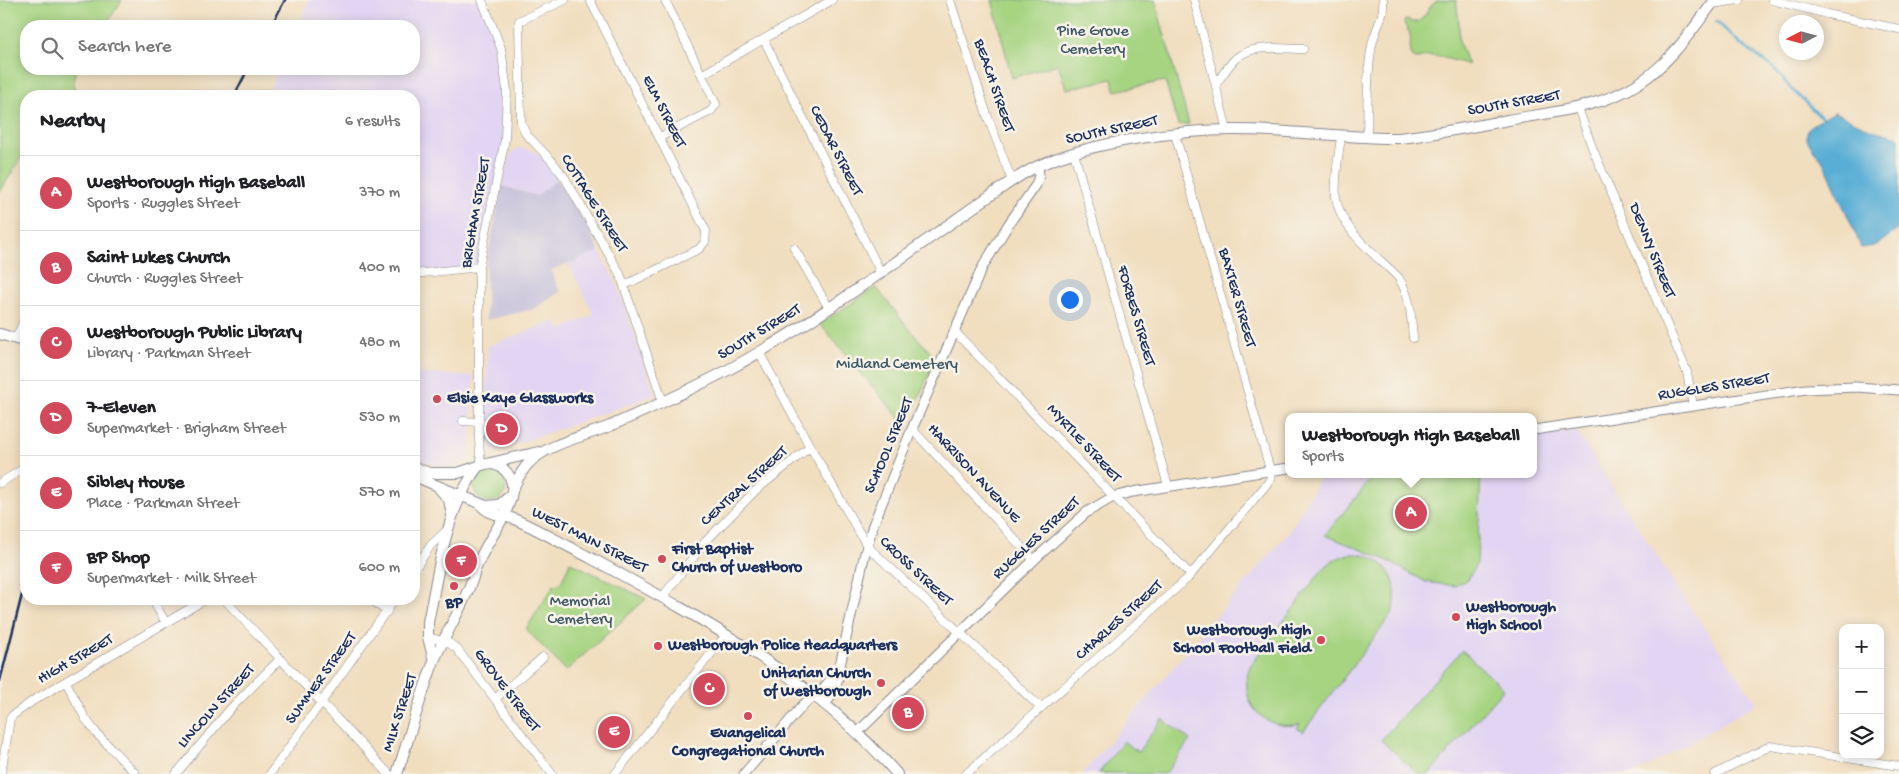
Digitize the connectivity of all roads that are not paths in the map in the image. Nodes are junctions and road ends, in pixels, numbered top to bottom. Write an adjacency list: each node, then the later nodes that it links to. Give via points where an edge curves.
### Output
1 (482, 0): 28 (street, BRIGHAM STREET, via 501,48 507,90 505,139)
2 (565, 0): 31 (street, COTTAGE STREET, via 519,21 522,127 565,178)
3 (590, 0): 22 (street, ELM STREET)
4 (664, 0): 16 (street)
5 (832, 0): 14 (street)
6 (950, 0): 26 (street, BEACH STREET)
7 (1194, 0): 17 (street)
8 (1383, 0): 23 (street, via 1381,20 1372,43)
9 (1739, 0): 11 (street)
10 (1772, 0): 12 (street)
11 (1714, 2): 18 (main road, SOUTH STREET, via 1679,47 1638,83 1611,98)
12 (1803, 4): 13 (street)
13 (1899, 29)
14 (764, 40): 16 (street); 30 (street, CEDAR STREET)
15 (1303, 49): 17 (street, via 1268,48 1245,53 1234,60)
16 (703, 74): 22 (street, via 716,107)
17 (1216, 84): 19 (street)
18 (1578, 108): 23 (main road, SOUTH STREET, via 1416,136); 42 (street, DENNY STREET, via 1687,372)
19 (1227, 130): 20 (main road, SOUTH STREET); 21 (main road, SOUTH STREET)
20 (1175, 134): 24 (main road, SOUTH STREET); 52 (street, BAXTER STREET)
21 (1341, 136): 23 (main road, SOUTH STREET); 37 (street, via 1336,186 1340,214 1351,231 1403,284 1409,300)
22 (660, 137): 31 (street, ELM STREET, via 704,225 706,238 695,251)
23 (1367, 137)
24 (1074, 153): 25 (main road, SOUTH STREET); 57 (street, FORBES STREET)
25 (1038, 166): 26 (main road, SOUTH STREET); 34 (street, SCHOOL STREET, via 1036,185 990,253)
26 (1012, 181): 30 (main road, SOUTH STREET)
27 (794, 248): 32 (street)
28 (480, 267): 29 (street); 44 (street, BRIGHAM STREET)
29 (420, 273)
30 (881, 273): 32 (main road, SOUTH STREET)
31 (626, 285): 41 (street, COTTAGE STREET)
32 (830, 308): 39 (main road, SOUTH STREET)
33 (20, 328): 36 (street)
34 (955, 332): 45 (street, SCHOOL STREET); 61 (street, MYRTLE STREET)
35 (0, 334): 36 (main road)
36 (16, 338): 38 (main road)
37 (1413, 338)
38 (20, 340)
39 (758, 352): 41 (main road, SOUTH STREET); 47 (street, CROSS STREET)
40 (1899, 390): 42 (street, RUGGLES STREET, via 1823,388)
41 (663, 402): 48 (main road, SOUTH STREET)
42 (1693, 406): 46 (street, RUGGLES STREET)
43 (463, 421): 44 (street)
44 (480, 422): 49 (street, BRIGHAM STREET, via 480,456)
45 (912, 429): 66 (street, SCHOOL STREET); 67 (street, HARRISON AVENUE)
46 (1537, 430)
47 (810, 448): 66 (street, CROSS STREET); 70 (street, CENTRAL STREET, via 756,491 706,540)
48 (550, 450): 49 (main road, SOUTH STREET); 59 (main road, SOUTH STREET, via 529,463)
49 (484, 465): 51 (main road, SOUTH STREET, via 450,474); 55 (main road, via 470,476); 59 (main road, via 505,470 510,479)
50 (1285, 468): 52 (street, RUGGLES STREET)
51 (420, 469)
52 (1270, 470): 57 (street, RUGGLES STREET); 69 (street, CHARLES STREET, via 1270,479)
53 (20, 471): 56 (street)
54 (420, 479): 58 (main road, WEST MAIN STREET)
55 (469, 482): 60 (main road, MILK STREET); 62 (main road, via 469,493)
56 (0, 483)
57 (1168, 486): 61 (street, RUGGLES STREET)
58 (438, 487): 60 (main road, WEST MAIN STREET); 63 (main road, via 449,500)
59 (511, 493): 62 (main road, via 496,506); 64 (main road, SOUTH STREET)
60 (461, 496): 62 (main road, WEST MAIN STREET); 63 (main road, MILK STREET)
61 (1113, 497): 67 (street, RUGGLES STREET, via 1087,512); 69 (street, MYRTLE STREET)
62 (479, 504): 64 (main road, WEST MAIN STREET, via 485,510)
63 (452, 515): 65 (main road, MILK STREET)
64 (506, 517): 70 (main road, WEST MAIN STREET); 81 (main road, MILK STREET, via 481,558)
65 (447, 530): 68 (street); 80 (main road, MILK STREET, via 428,622)
66 (867, 546): 78 (street, CROSS STREET); 85 (street, SCHOOL STREET)
67 (1034, 560): 78 (street, RUGGLES STREET)
68 (420, 561)
69 (1191, 575): 91 (street, CHARLES STREET)
70 (663, 596): 79 (main road, WEST MAIN STREET)
71 (156, 605): 77 (street)
72 (196, 605): 77 (street, HIGH STREET)
73 (230, 605): 83 (street)
74 (378, 605): 76 (street)
75 (391, 605): 76 (street, SUMMER STREET)
76 (387, 612): 89 (street, SUMMER STREET)
77 (166, 623): 86 (street, HIGH STREET)
78 (960, 634): 91 (street, CROSS STREET); 92 (street, RUGGLES STREET)
79 (726, 635): 87 (main road, WEST MAIN STREET); 101 (street)
80 (428, 637): 81 (street, GROVE STREET); 84 (main road, MILK STREET)
81 (444, 641): 84 (main road, MILK STREET); 88 (street, GROVE STREET, via 457,649)
82 (543, 657): 88 (street)
83 (280, 658): 89 (street); 96 (street, LINCOLN STREET, via 231,708)
84 (434, 662): 99 (main road, MILK STREET)
85 (839, 670): 87 (street, SCHOOL STREET); 90 (street, SCHOOL STREET, via 837,688)
86 (66, 682): 94 (street, HIGH STREET, via 34,700 10,719); 95 (street, via 97,734)
87 (814, 696): 90 (main road, WEST MAIN STREET); 102 (street, SCHOOL STREET)
88 (494, 699): 100 (street, GROVE STREET)
89 (322, 702): 97 (street, SUMMER STREET); 98 (street)
90 (825, 704): 92 (main road, WEST MAIN STREET)
91 (1041, 708): 104 (street, CHARLES STREET)
92 (858, 732): 103 (main road, WEST MAIN STREET)
93 (1899, 766): 105 (street, via 1770,746)
94 (0, 774)
95 (136, 774)
96 (176, 774)
97 (270, 774)
98 (389, 774)
99 (397, 774)
100 (552, 774)
101 (615, 774)
102 (744, 774)
103 (897, 774)
104 (966, 774)
105 (1715, 774)

